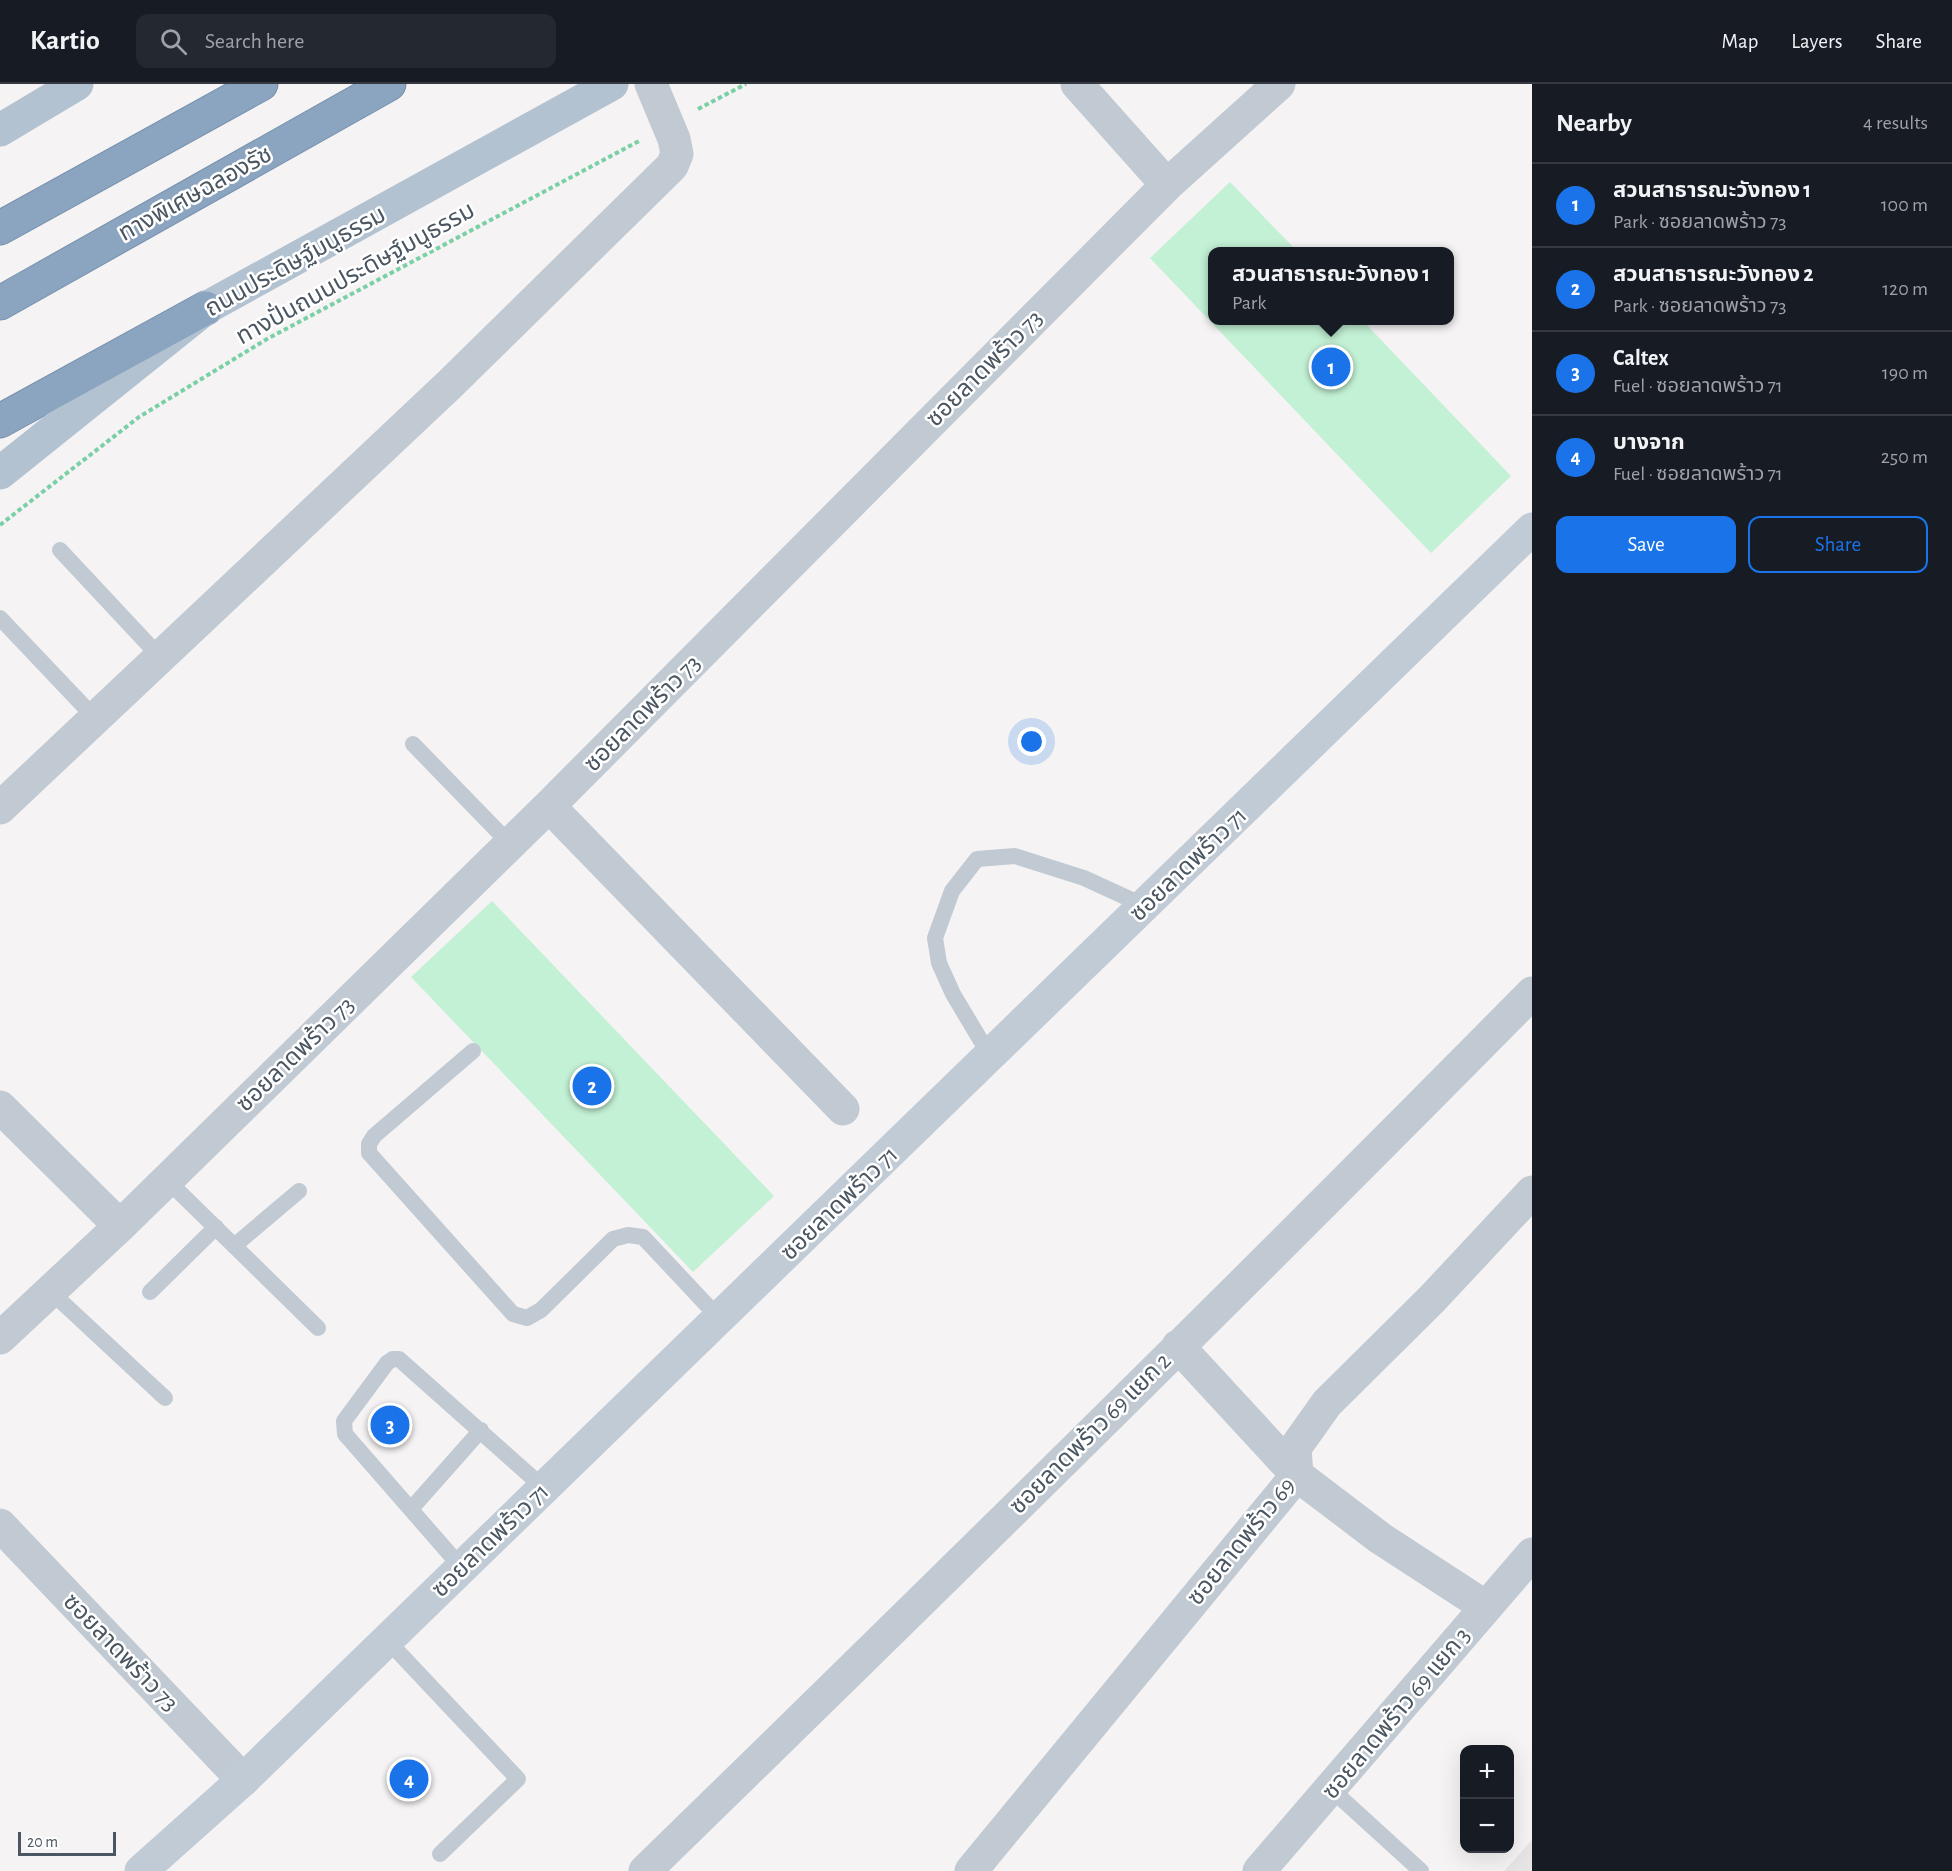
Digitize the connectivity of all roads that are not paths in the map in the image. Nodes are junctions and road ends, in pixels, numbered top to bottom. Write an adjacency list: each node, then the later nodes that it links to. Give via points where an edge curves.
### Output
1 (77, 84): 8 (main road)
2 (261, 84): 10 (highway)
3 (389, 84): 11 (highway, ทางพิเศษฉลองรัช)
4 (612, 84): 12 (main road, ถนนประดิษฐ์มนูธรรม)
5 (651, 84): 18 (street, via 677,154 672,166 449,385)
6 (1077, 84): 9 (street)
7 (1279, 84): 9 (street, ซอยลาดพร้าว 73)
8 (0, 130)
9 (1167, 185): 21 (street, ซอยลาดพร้าว 73)
10 (0, 228)
11 (0, 303)
12 (206, 308): 13 (highway); 14 (main road, ถนนประดิษฐ์มนูธรรม)
13 (0, 421)
14 (0, 473)
15 (1532, 529): 24 (street, ซอยลาดพร้าว 71)
16 (60, 550): 18 (lane)
17 (0, 618): 19 (lane)
18 (160, 657): 19 (street)
19 (95, 718): 22 (street)
20 (413, 744): 23 (lane)
21 (549, 806): 23 (street, ซอยลาดพร้าว 73); 29 (street)
22 (0, 808)
23 (510, 844): 30 (street, ซอยลาดพร้าว 73)
24 (1145, 906): 27 (street, ซอยลาดพร้าว 71); 27 (lane, via 1084,878 1015,856 977,859 952,891 935,938 939,963 952,994)
25 (1532, 993): 41 (street, ซอยลาดพร้าว 69 แยก 2)
26 (473, 1051): 38 (lane, via 374,1136 369,1153 513,1314 527,1317 541,1310 614,1239 628,1235 643,1237)
27 (990, 1056): 38 (street, ซอยลาดพร้าว 71)
28 (0, 1107): 33 (street)
29 (843, 1109)
30 (167, 1179): 33 (street, ซอยลาดพร้าว 73); 34 (lane)
31 (299, 1191): 35 (lane)
32 (1532, 1192): 44 (street, ซอยลาดพร้าว 69, via 1328,1403 1295,1448)
33 (120, 1226): 36 (street, ซอยลาดพร้าว 73)
34 (216, 1227): 35 (lane); 37 (lane)
35 (234, 1246): 39 (lane)
36 (50, 1291): 40 (street, ซอยลาดพร้าว 73); 42 (lane)
37 (150, 1292)
38 (719, 1318): 45 (street, ซอยลาดพร้าว 71)
39 (318, 1328)
40 (0, 1338)
41 (1178, 1346): 44 (street); 56 (street, ซอยลาดพร้าว 69 แยก 2)
42 (165, 1398)
43 (481, 1430): 45 (lane); 46 (lane); 46 (lane, via 399,1359 387,1363 344,1421 344,1430)
44 (1297, 1475): 50 (street, via 1380,1538); 57 (street, ซอยลาดพร้าว 69)
45 (544, 1488): 49 (street, ซอยลาดพร้าว 71)
46 (411, 1509): 49 (lane)
47 (0, 1525): 52 (street, ซอยลาดพร้าว 73)
48 (1532, 1554): 50 (street, ซอยลาดพร้าว 69 แยก 3)
49 (461, 1567): 51 (street, ซอยลาดพร้าว 71)
50 (1486, 1608): 53 (street, ซอยลาดพร้าว 69 แยก 3)
51 (387, 1640): 52 (street, ซอยลาดพร้าว 71); 54 (lane, via 518,1779)
52 (243, 1780): 55 (street, ซอยลาดพร้าว 71)
53 (1331, 1789): 58 (street, ซอยลาดพร้าว 69 แยก 3); 59 (lane)
54 (440, 1854)
55 (141, 1871)
56 (645, 1871)
57 (971, 1871)
58 (1259, 1871)
59 (1421, 1871)

